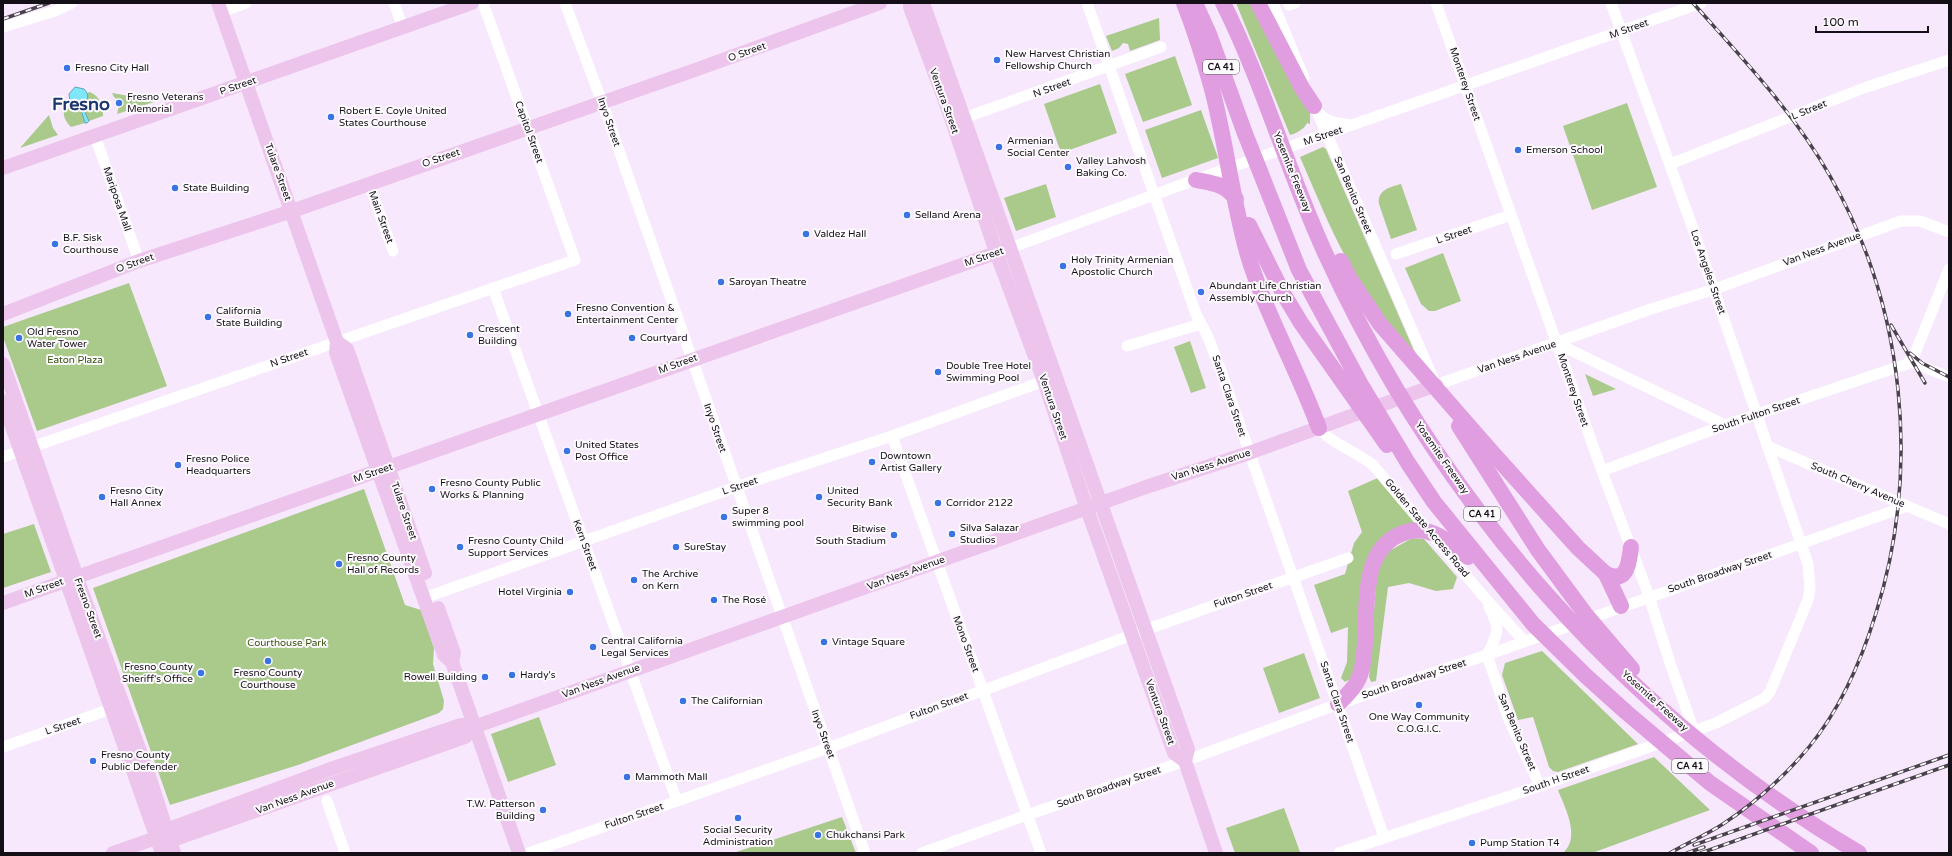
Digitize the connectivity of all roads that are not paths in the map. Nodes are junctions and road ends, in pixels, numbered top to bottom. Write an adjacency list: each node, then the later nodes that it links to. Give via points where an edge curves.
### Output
1 (72, 3): 20 (street)
2 (246, 3): 19 (street)
3 (394, 3): 21 (street)
4 (472, 3): 21 (main road, P Street)
5 (483, 3): 32 (street, Capitol Street)
6 (565, 3): 28 (street, Inyo Street)
7 (880, 3): 28 (main road, O Street)
8 (910, 3): 46 (main road, Ventura Street)
9 (923, 3): 30 (main road, Ventura Street)
10 (1087, 3): 25 (street, Santa Clara Street)
11 (1184, 3): 69 (highway, via 1212,90 1247,251 1265,302)
12 (1195, 3): 64 (highway, CA 41, via 1299,270)
13 (1223, 3): 37 (highway, Yosemite Freeway / CA 41, via 1256,74)
14 (1258, 3): 29 (highway)
15 (1273, 3): 29 (street, San Benito Street)
16 (1436, 3): 27 (street, Monterey Street)
17 (1611, 3): 22 (street, Los Angeles Street)
18 (1701, 3): 22 (street, M Street)
19 (219, 7): 26 (main road, Tulare Street)
20 (3, 27)
21 (403, 28): 26 (main road, P Street)
22 (1622, 32): 27 (street, M Street); 35 (street, Los Angeles Street)
23 (1161, 47): 25 (street, N Street)
24 (1949, 60): 35 (street, L Street, via 1864,88)
25 (1108, 68): 30 (street, N Street); 40 (street, Santa Clara Street)
26 (246, 83): 34 (main road, P Street); 41 (main road, Tulare Street)
27 (1465, 86): 31 (street, M Street); 42 (street, Monterey Street)
28 (602, 102): 32 (main road, O Street); 58 (street, Inyo Street)
29 (1314, 106): 31 (street, M Street, via 1325,120); 33 (street, San Benito Street)
30 (964, 118): 44 (main road, Ventura Street)
31 (1353, 125): 33 (street, M Street)
32 (527, 128): 39 (main road, O Street); 48 (street, Capitol Street)
33 (1327, 134): 38 (street, M Street); 63 (street, San Benito Street)
34 (95, 136): 36 (main road, P Street); 49 (street, Mariposa Mall)
35 (1670, 164): 52 (street, Los Angeles Street)
36 (3, 168)
37 (1292, 176): 87 (highway, via 1372,314 1578,548); 107 (highway, Yosemite Freeway / CA 41, via 1326,256 1386,372 1464,491 1554,602 1607,658)
38 (1196, 180): 40 (street, M Street); 64 (highway, via 1220,185 1233,194 1283,293)
39 (369, 184): 41 (main road, O Street); 45 (street, Main Street)
40 (1153, 195): 44 (street, M Street); 54 (street, Santa Clara Street)
41 (292, 211): 49 (main road, O Street); 55 (main road, Tulare Street)
42 (1511, 215): 47 (street, L Street); 56 (street, Monterey Street)
43 (1949, 232): 52 (street, Van Ness Avenue, via 1920,221 1900,221)
44 (1010, 248): 46 (main road, M Street); 62 (main road, Ventura Street)
45 (393, 251)
46 (996, 252): 58 (main road, M Street); 62 (main road, Ventura Street)
47 (1396, 254)
48 (575, 260): 51 (street, N Street)
49 (139, 261): 53 (main road, O Street)
50 (1949, 269): 59 (street)
51 (493, 288): 55 (street, N Street); 66 (street, Kern Street)
52 (1714, 289): 56 (street, Van Ness Avenue); 67 (street, Los Angeles Street)
53 (3, 314)
54 (1201, 324): 57 (street); 73 (street, Santa Clara Street, via 1208,337)
55 (337, 342): 72 (street, N Street); 75 (main road, Tulare Street, via 347,349)
56 (1556, 343): 63 (street, Van Ness Avenue); 68 (street); 76 (street, Monterey Street)
57 (1127, 346)
58 (691, 359): 66 (main road, M Street); 77 (street, Inyo Street)
59 (1911, 362): 61 (street); 67 (street, South Fulton Street)
60 (3, 364): 72 (main road, Fresno Street)
61 (1949, 377)
62 (1050, 379): 70 (street, L Street); 78 (main road, Ventura Street); 80 (main road, Ventura Street)
63 (1436, 385): 69 (main road, Van Ness Avenue); 107 (highway, via 1451,415 1538,550 1586,615)
64 (1353, 386): 90 (highway, CA 41, via 1383,433 1434,502)
65 (3, 401): 72 (main road, Fresno Street)
66 (538, 415): 75 (main road, M Street); 82 (street, Kern Street)
67 (1756, 415): 68 (street, South Fulton Street); 71 (street, Los Angeles Street)
68 (1725, 425): 76 (street, South Fulton Street)
69 (1319, 428): 73 (main road, Van Ness Avenue); 93 (street, Golden State Access Road, via 1325,436 1373,465)
70 (892, 436): 77 (street, L Street); 86 (street, Mono Street)
71 (1767, 446): 79 (street, South Cherry Avenue); 83 (street, Los Angeles Street)
72 (26, 449): 74 (street, N Street); 89 (main road, Fresno Street)
73 (1249, 454): 78 (main road, Van Ness Avenue); 88 (street, Santa Clara Street)
74 (3, 457)
75 (383, 469): 89 (main road, M Street); 91 (main road, Tulare Street)
76 (1602, 471): 84 (street, Monterey Street)
77 (736, 487): 82 (street, L Street); 96 (street, Inyo Street)
78 (1100, 503): 80 (main road, Van Ness Avenue); 97 (main road, Ventura Street)
79 (1907, 506): 81 (street, South Cherry Avenue); 83 (street, South Broadway Street)
80 (1087, 509): 86 (main road, Van Ness Avenue); 97 (main road, Ventura Street)
81 (1949, 524)
82 (584, 541): 91 (street, L Street); 101 (street, Kern Street)
83 (1801, 544): 92 (street, South Broadway Street); 104 (street, Los Angeles Street, via 1810,575 1808,600)
84 (1631, 547): 87 (highway, via 1626,571 1617,576); 92 (street, Monterey Street)
85 (1348, 558): 88 (street, Fulton Street)
86 (937, 561): 96 (main road, Van Ness Avenue); 103 (street, Mono Street)
87 (1606, 574): 95 (highway)
88 (1294, 577): 97 (street, Fulton Street); 105 (street, Santa Clara Street)
89 (72, 578): 94 (main road, M Street); 98 (main road, Fresno Street); 102 (main road, Fresno Street)
90 (1501, 583): 105 (highway, via 1443,536 1423,530 1405,532 1386,542 1373,561 1361,673 1352,690); 131 (highway, CA 41, via 1533,624 1626,712 1710,782)
91 (429, 596): 108 (main road, Tulare Street, via 444,655 452,662)
92 (1649, 596): 95 (street, South Broadway Street); 109 (street, Monterey Street)
93 (1485, 598): 99 (street, Golden State Access Road); 100 (street, via 1497,625 1495,639)
94 (3, 603)
95 (1621, 606): 99 (street, South Broadway Street)
96 (782, 617): 101 (main road, Van Ness Avenue); 112 (street, Inyo Street)
97 (1139, 633): 103 (street, Fulton Street); 113 (main road, Ventura Street, via 1174,753)
98 (85, 635): 102 (main road, via 94,646 109,686); 106 (main road, Fresno Street)
99 (1524, 640): 100 (street, South Broadway Street)
100 (1487, 655): 105 (street, South Broadway Street); 115 (street, San Benito Street, via 1509,720)
101 (630, 671): 108 (main road, Van Ness Avenue); 117 (street, Kern Street)
102 (118, 688): 106 (main road, Fresno Street)
103 (983, 690): 112 (street, Fulton Street); 118 (street, Mono Street)
104 (1768, 696): 109 (street, South H Street, via 1716,723)
105 (1338, 704): 113 (street, South Broadway Street); 119 (street, Santa Clara Street)
106 (118, 707): 111 (street, L Street); 120 (main road, Fresno Street, via 149,776)
107 (1677, 722): 132 (highway, Yosemite Freeway / CA 41, via 1760,787)
108 (474, 727): 110 (main road, Van Ness Avenue, via 460,725); 114 (main road, Van Ness Avenue, via 465,738); 124 (main road, Tulare Street)
109 (1694, 731): 115 (street, South H Street)
110 (420, 738): 114 (main road, via 396,755 381,759); 120 (main road, Van Ness Avenue)
111 (3, 747)
112 (828, 748): 117 (street, Fulton Street); 126 (street, Inyo Street)
113 (1185, 761): 118 (street, South Broadway Street); 129 (main road, Ventura Street)
114 (376, 769): 120 (main road, Van Ness Avenue)
115 (1540, 786): 119 (street, South H Street)
116 (327, 801): 121 (street)
117 (677, 801): 125 (street, Fulton Street)
118 (1027, 815): 127 (street, South Broadway Street); 128 (street, Mono Street)
119 (1384, 837): 130 (street, South H Street)
120 (167, 841): 122 (main road, Van Ness Avenue); 123 (main road, Fresno Street)
121 (344, 849)
122 (113, 853)
123 (162, 853)
124 (519, 853)
125 (529, 853)
126 (865, 853)
127 (922, 853)
128 (1041, 853)
129 (1216, 853)
130 (1339, 853)
131 (1811, 853)
132 (1859, 853)

